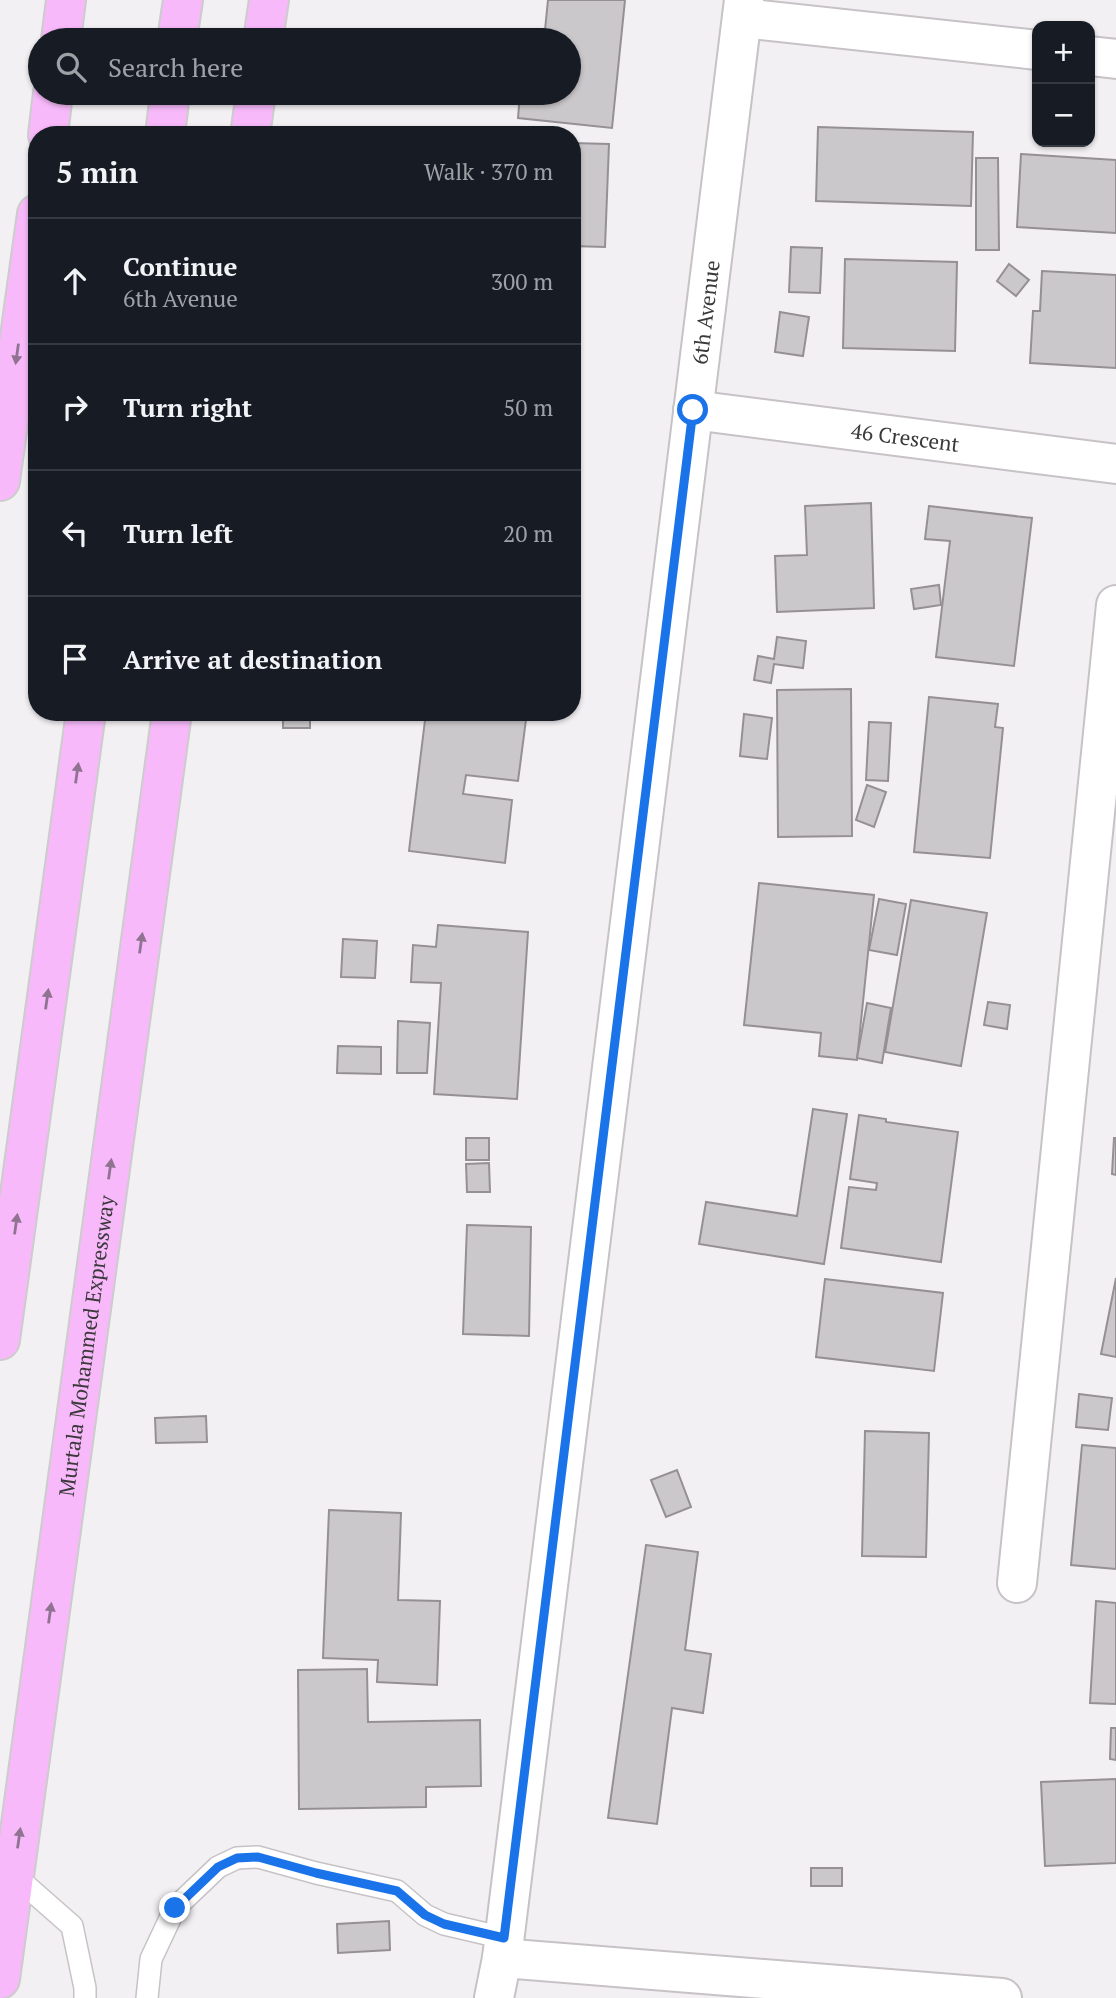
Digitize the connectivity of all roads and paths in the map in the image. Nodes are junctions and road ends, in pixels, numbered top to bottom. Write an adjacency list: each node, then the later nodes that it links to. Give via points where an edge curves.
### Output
1 (66, 0): 5 (highway)
2 (183, 0): 6 (highway)
3 (269, 0): 7 (highway)
4 (743, 9): 8 (street); 18 (street, 6th Avenue)
5 (62, 28)
6 (179, 28)
7 (265, 28)
8 (1032, 49)
9 (1095, 57): 10 (street)
10 (1116, 59)
11 (52, 105): 14 (highway)
12 (168, 105): 15 (highway)
13 (254, 105): 16 (highway)
14 (49, 126)
15 (165, 126)
16 (251, 126)
17 (28, 279): 20 (highway, one-way to 20)
18 (693, 410): 19 (street, 46 Crescent); 27 (street, 6th Avenue)
19 (1116, 464)
20 (0, 481)
21 (1116, 605): 25 (street)
22 (85, 721): 24 (highway, one-way to 22)
23 (171, 721): 26 (highway, Murtala Mohammed Expressway, one-way to 23)
24 (0, 1340)
25 (1017, 1583)
26 (14, 1875): 28 (highway, Murtala Mohammed Expressway); 29 (lane, via 72,1926)
27 (503, 1948): 30 (lane, via 425,1915 397,1891 258,1857 237,1858 218,1867 175,1908 151,1959); 31 (street, 6th Avenue); 32 (street)
28 (0, 1979)
29 (85, 1998)
30 (147, 1998)
31 (494, 1998)
32 (1002, 1998)

